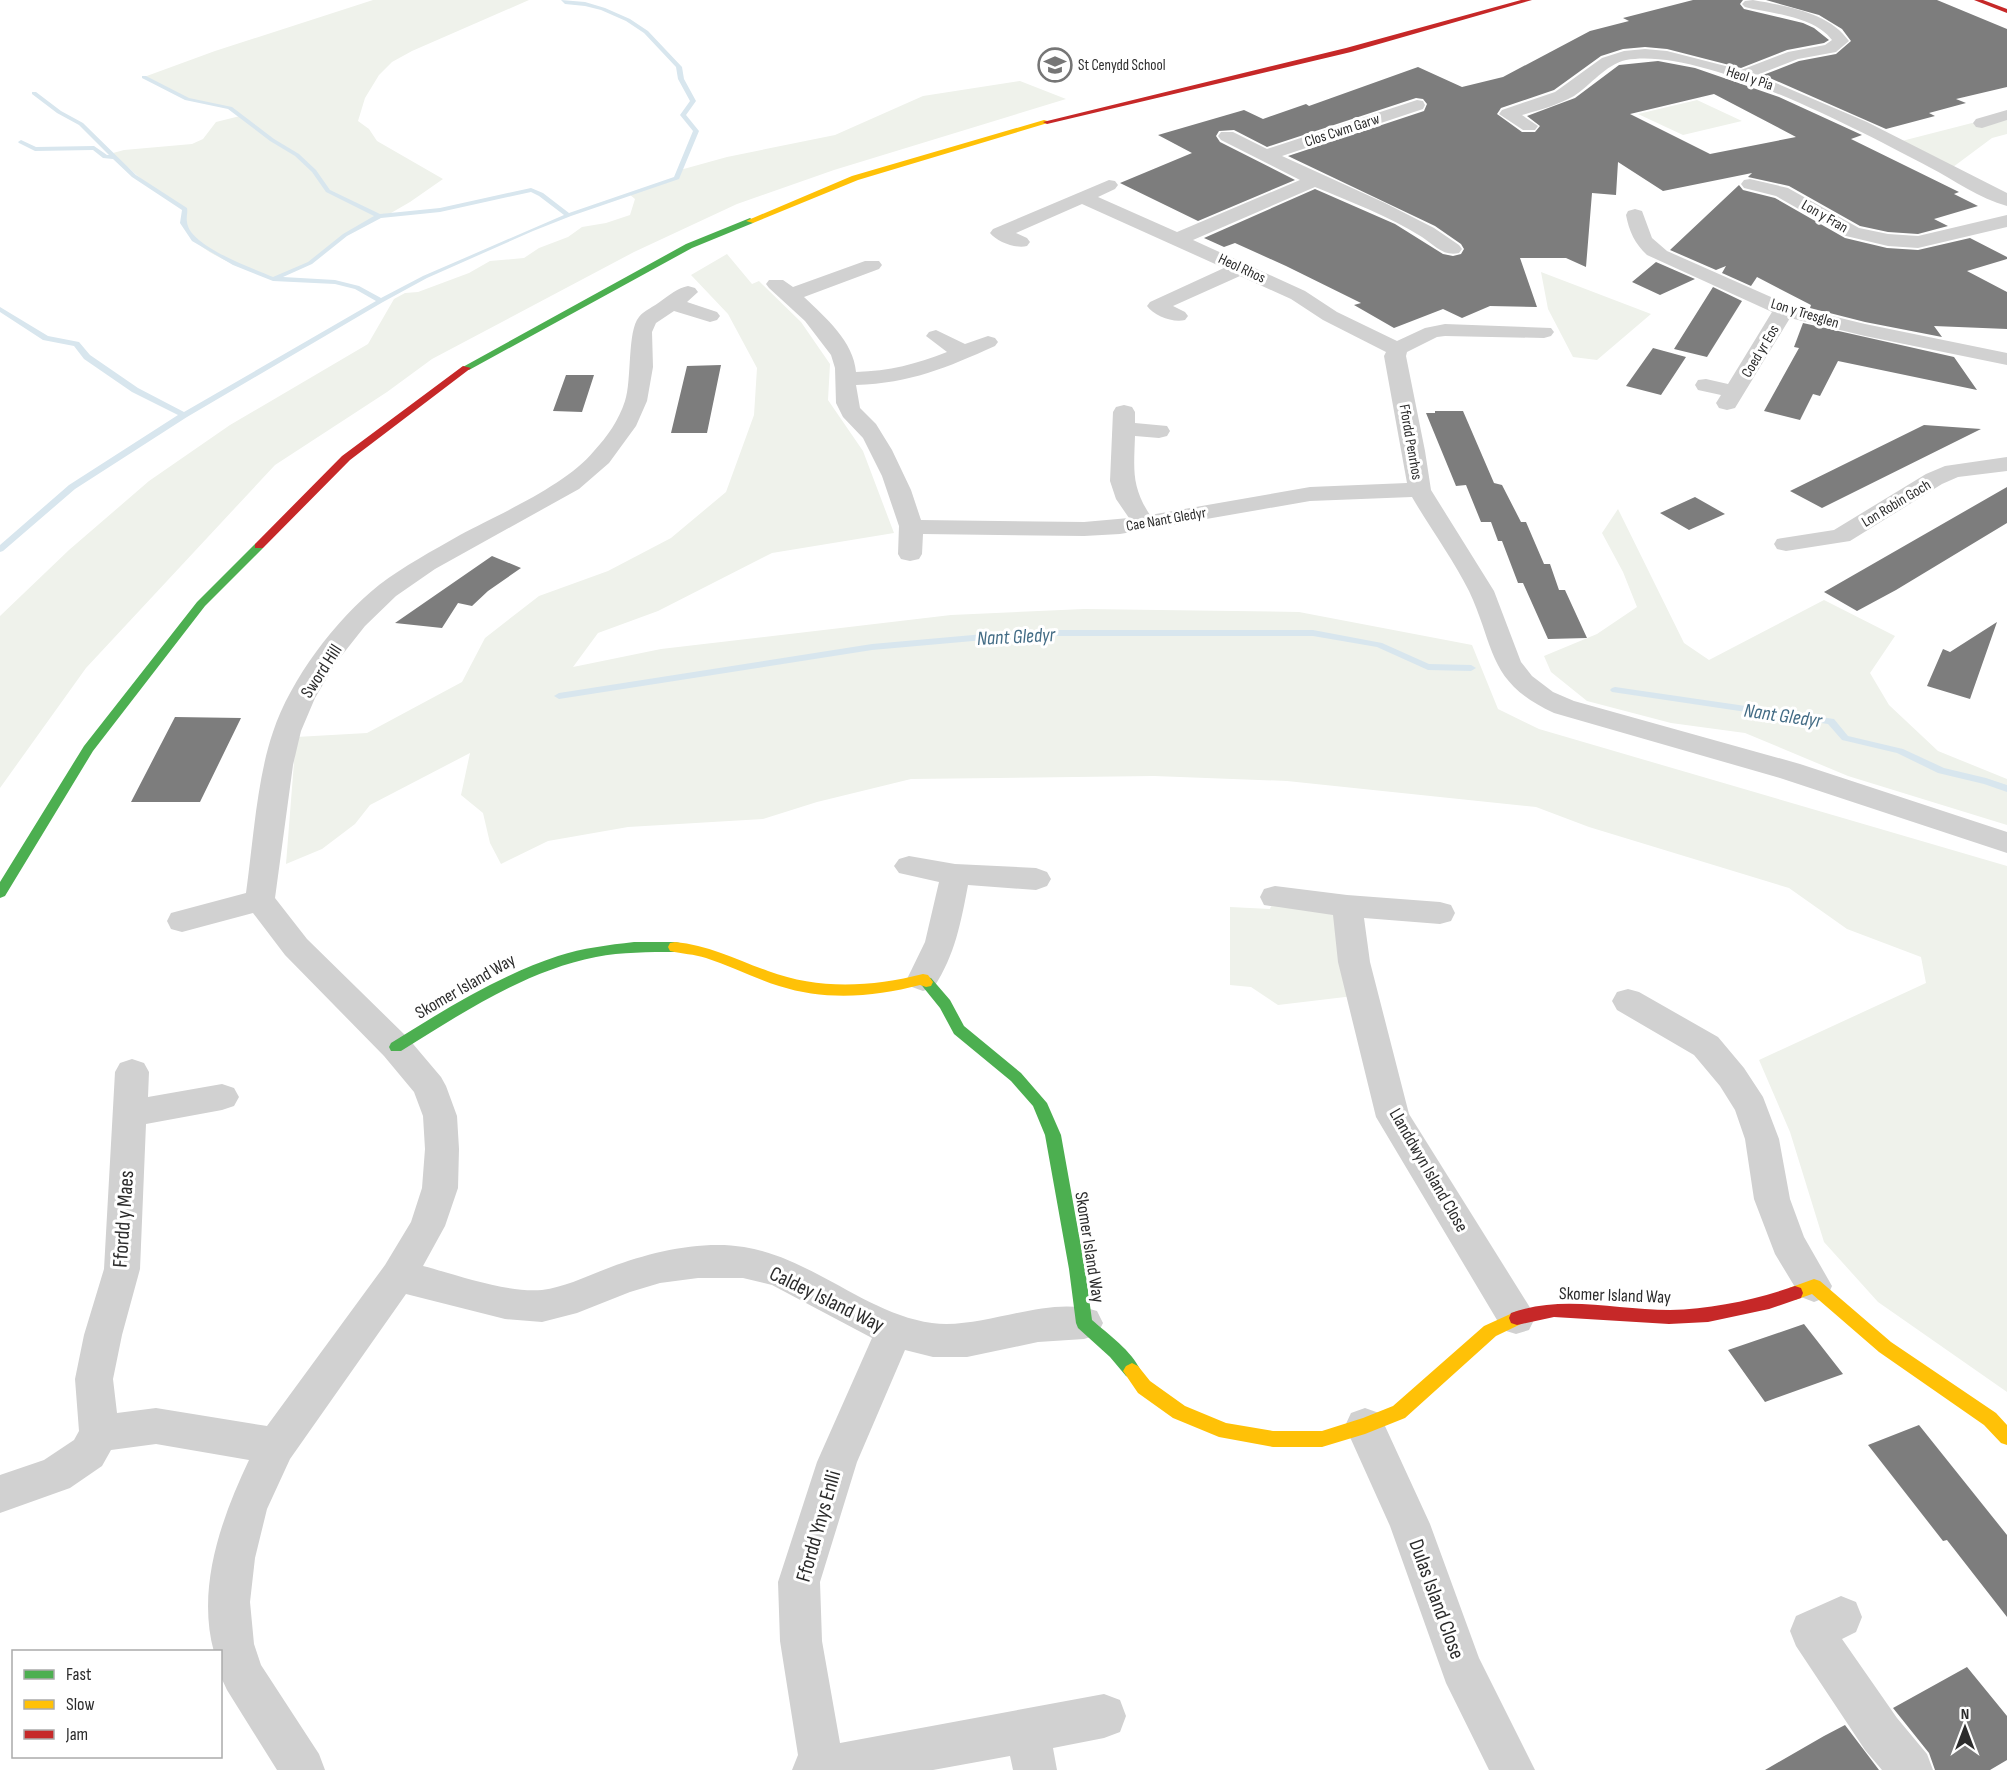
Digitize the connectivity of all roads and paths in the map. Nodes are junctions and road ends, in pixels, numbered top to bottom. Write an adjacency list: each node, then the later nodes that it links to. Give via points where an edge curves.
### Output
1 (1529, 0): 50 (main road, via 1359,47 1011,132 855,178 689,246 459,372 346,458 201,604 88,748)
2 (1977, 0): 4 (main road)
3 (1750, 4): 5 (street, via 1782,9 1834,31 1841,41 1830,48 1794,55)
4 (2007, 12)
5 (1743, 75): 9 (street, Heol y Pia, via 1661,55 1623,56 1606,62 1555,99 1508,114); 16 (street, Heol y Pia, via 1795,94)
6 (1417, 105): 11 (street, Clos Cwm Garw)
7 (2002, 111): 8 (street, via 2002,118)
8 (1982, 123)
9 (1530, 126)
10 (1227, 136): 11 (street, Clos Cwm Garw)
11 (1268, 155): 12 (street, Clos Cwm Garw)
12 (1315, 180): 21 (street, Clos Cwm Garw); 23 (street)
13 (1750, 184): 18 (street, Lon y Fran, via 1782,192 1853,232 1888,240 1918,242)
14 (1109, 185): 15 (street)
15 (1083, 197): 22 (street); 23 (street, Heol Rhos)
16 (2007, 200)
17 (1635, 215): 28 (street, Lon y Tresglen, via 1640,238 1648,248)
18 (2007, 221)
19 (978, 224): 22 (street)
20 (1461, 228): 21 (street)
21 (1427, 232): 25 (street, Clos Cwm Garw)
22 (1000, 233): 24 (street)
23 (1178, 239): 27 (street, Heol Rhos)
24 (1020, 242)
25 (1452, 249)
26 (873, 265): 37 (street, via 783,290 842,355)
27 (1241, 268): 30 (street, via 1149,304); 34 (street, Heol Rhos)
28 (1784, 309): 36 (street, Lon y Tresglen); 38 (street, Coed yr Eos, via 1731,398)
29 (710, 316): 52 (street, Sword Hill, via 679,298 647,321 642,332 642,367 636,401 625,426 602,458 571,484 426,564 387,591 324,661 287,731)
30 (1178, 316)
31 (1544, 332): 34 (street, via 1517,322 1445,330)
32 (936, 336): 35 (street)
33 (988, 342): 35 (street)
34 (1397, 349): 41 (street, Ffordd Penrhos, via 1396,363)
35 (964, 353): 37 (street, via 925,369 878,378)
36 (2007, 359)
37 (846, 379): 43 (street, via 850,411 874,439)
38 (1706, 385)
39 (1159, 430): 42 (street, via 1123,420 1122,481 1128,499)
40 (2007, 464): 44 (street, Lon Robin Goch, via 1953,471 1841,536)
41 (1419, 490): 42 (street, Cae Nant Gledyr, via 1310,494); 46 (street, Ffordd Penrhos, via 1481,591 1509,664 1523,682 1544,698 1790,771)
42 (1145, 524): 43 (street, Cae Nant Gledyr, via 1084,529)
43 (911, 527): 45 (street)
44 (1786, 544)
45 (910, 554)
46 (2007, 843)
47 (909, 866): 48 (street)
48 (955, 874): 49 (street); 56 (street, via 939,949)
49 (1036, 879)
50 (0, 893)
51 (1275, 897): 53 (street)
52 (260, 900): 55 (street); 58 (street, via 297,947)
53 (1347, 906): 54 (street); 64 (street, Llanddwyn Island Close, via 1359,984 1393,1117)
54 (1440, 913)
55 (182, 921)
56 (923, 979): 58 (main road, Skomer Island Way, via 867,991 822,989 788,984 719,955 682,947 609,949 538,966 494,987); 65 (main road, Skomer Island Way, via 945,1004 959,1030 1016,1077 1039,1103 1053,1135)
57 (1628, 1001): 63 (street, via 1706,1046 1751,1106 1762,1139 1772,1199 1788,1243)
58 (396, 1047): 62 (street, via 429,1086 440,1116 442,1149 440,1188 426,1226)
59 (132, 1072): 61 (street, Ffordd y Maes)
60 (222, 1097): 61 (street)
61 (130, 1113): 68 (street, Ffordd y Maes, via 122,1269 94,1379)
62 (398, 1276): 66 (street, Caldey Island Way, via 505,1303 542,1306 660,1267 743,1262 782,1272); 70 (street)
63 (1814, 1286): 64 (main road, Skomer Island Way, via 1769,1302 1708,1315 1669,1317 1554,1310); 69 (main road, via 1885,1347 1990,1419)
64 (1516, 1318): 67 (main road, Skomer Island Way, via 1490,1331 1399,1412)
65 (1084, 1323): 66 (street, Caldey Island Way, via 1038,1326 967,1340 933,1340); 67 (main road, Skomer Island Way, via 1144,1387 1179,1412 1225,1431 1273,1439 1322,1439)
66 (894, 1331): 75 (street, Ffordd Ynys Enlli, via 837,1462 799,1582 801,1641)
67 (1365, 1426): 77 (street, Dulas Island Close, via 1410,1524 1461,1668)
68 (99, 1433): 70 (street, via 156,1426); 71 (street, via 88,1453 56,1475)
69 (2007, 1437)
70 (276, 1446): 76 (street, via 247,1508 234,1558 229,1602 233,1644 242,1675)
71 (0, 1494)
72 (1841, 1617): 78 (street, via 1811,1631 1881,1734)
73 (1104, 1716): 74 (street)
74 (1031, 1751): 75 (street)
75 (818, 1769)
76 (303, 1770)
77 (1513, 1770)
78 (1911, 1770)

